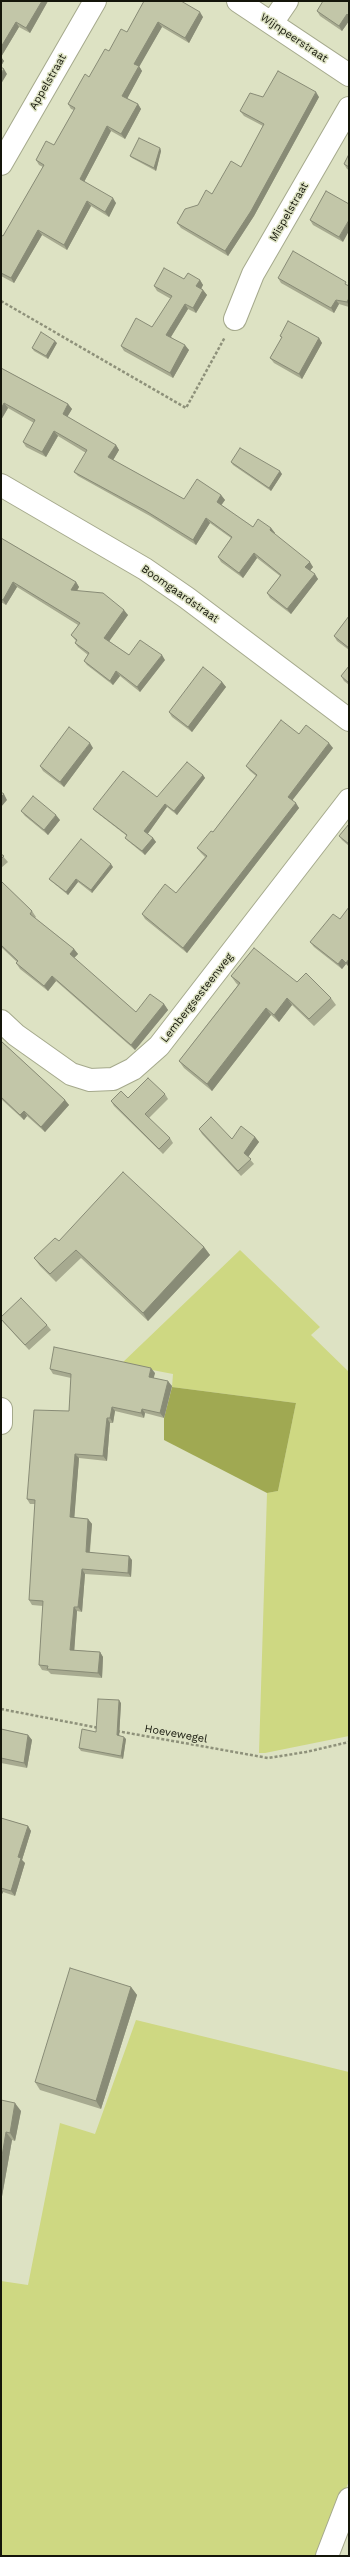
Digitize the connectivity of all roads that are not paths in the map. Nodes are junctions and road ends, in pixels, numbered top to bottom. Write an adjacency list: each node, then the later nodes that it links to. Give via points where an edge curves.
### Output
1 (95, 1): 7 (street, Appelstraat)
2 (238, 1): 4 (street, Wijnpeerstraat)
3 (287, 1): 4 (street)
4 (272, 23): 5 (street, Wijnpeerstraat)
5 (349, 75)
6 (349, 108): 8 (street, Mispelstraat, via 253,274)
7 (1, 164)
8 (235, 319)
9 (1, 485): 10 (street, Boomgaardstraat, via 163,582)
10 (349, 720)
11 (349, 800): 12 (street, Lembergsesteenweg, via 159,1046 133,1070 113,1079 90,1080 71,1074 16,1035)
12 (1, 1021)
13 (1, 1409): 14 (street)
14 (1, 1423)
15 (349, 2499): 16 (street)
16 (327, 2556)

